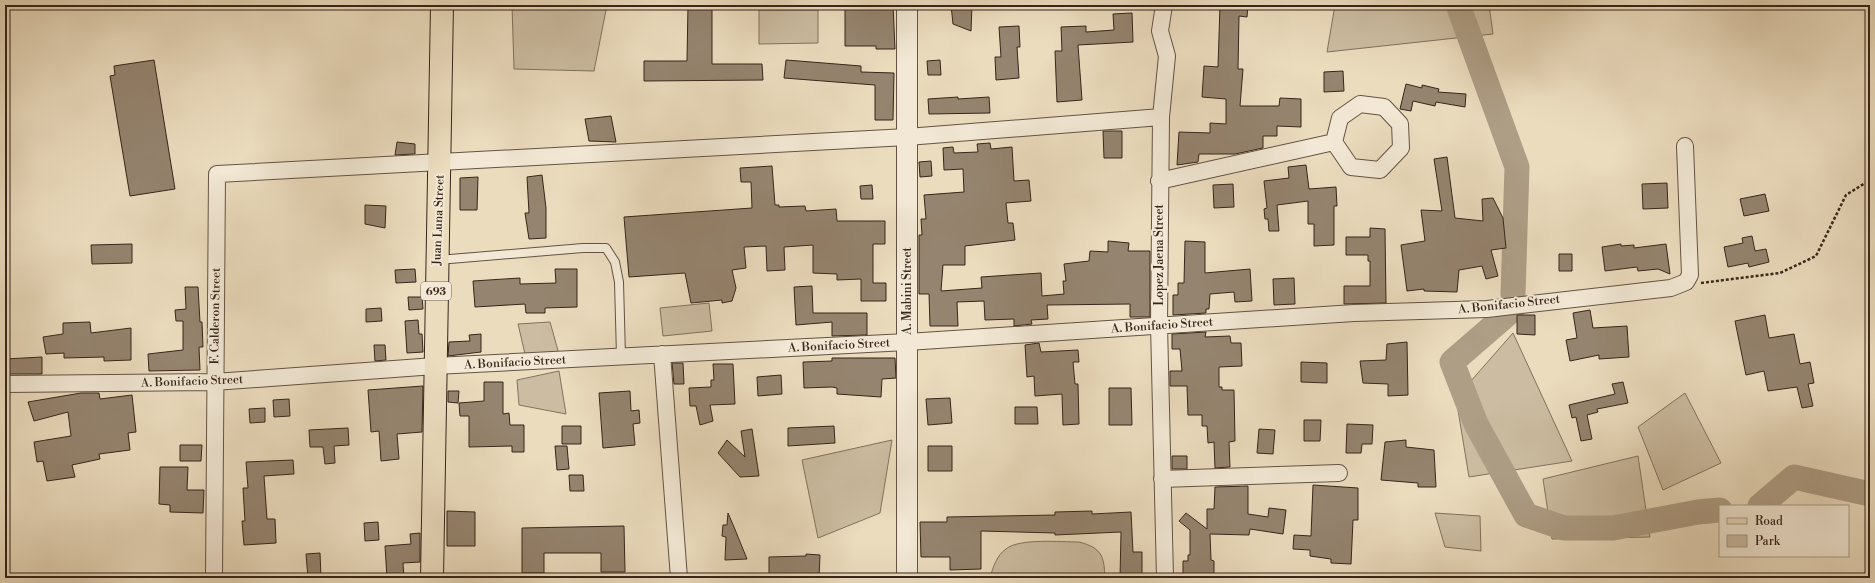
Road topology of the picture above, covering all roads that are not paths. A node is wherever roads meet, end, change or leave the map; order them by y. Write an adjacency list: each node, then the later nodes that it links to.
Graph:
1 (442, 5): 8 (main road, Juan Luna Street / 693)
2 (907, 5): 5 (street, A. Mabini Street)
3 (1164, 5): 4 (street, Lopez Jaena Street)
4 (1161, 117): 5 (street); 9 (street, Lopez Jaena Street)
5 (907, 137): 8 (street); 12 (street, A. Mabini Street)
6 (1334, 142): 6 (street); 9 (street)
7 (1685, 146): 11 (street, A. Bonifacio Street)
8 (440, 162): 10 (main road, Juan Luna Street / 693); 16 (street, F. Calderon Street)
9 (1159, 180): 11 (street, Lopez Jaena Street)
10 (437, 260): 14 (lane); 15 (main road, Juan Luna Street / 693)
11 (1158, 325): 12 (street, A. Bonifacio Street); 19 (street, Lopez Jaena Street)
12 (907, 342): 13 (street, A. Bonifacio Street); 23 (street, A. Mabini Street)
13 (662, 354): 14 (street, A. Bonifacio Street); 22 (street)
14 (621, 356): 15 (street, A. Bonifacio Street)
15 (435, 366): 16 (street, A. Bonifacio Street); 21 (main road, Juan Luna Street / 693)
16 (214, 382): 17 (street, A. Bonifacio Street); 20 (street, F. Calderon Street)
17 (5, 384)
18 (1339, 473): 19 (street)
19 (1162, 479): 24 (street, Lopez Jaena Street)
20 (214, 578)
21 (432, 578)
22 (679, 578)
23 (907, 578)
24 (1165, 578)

